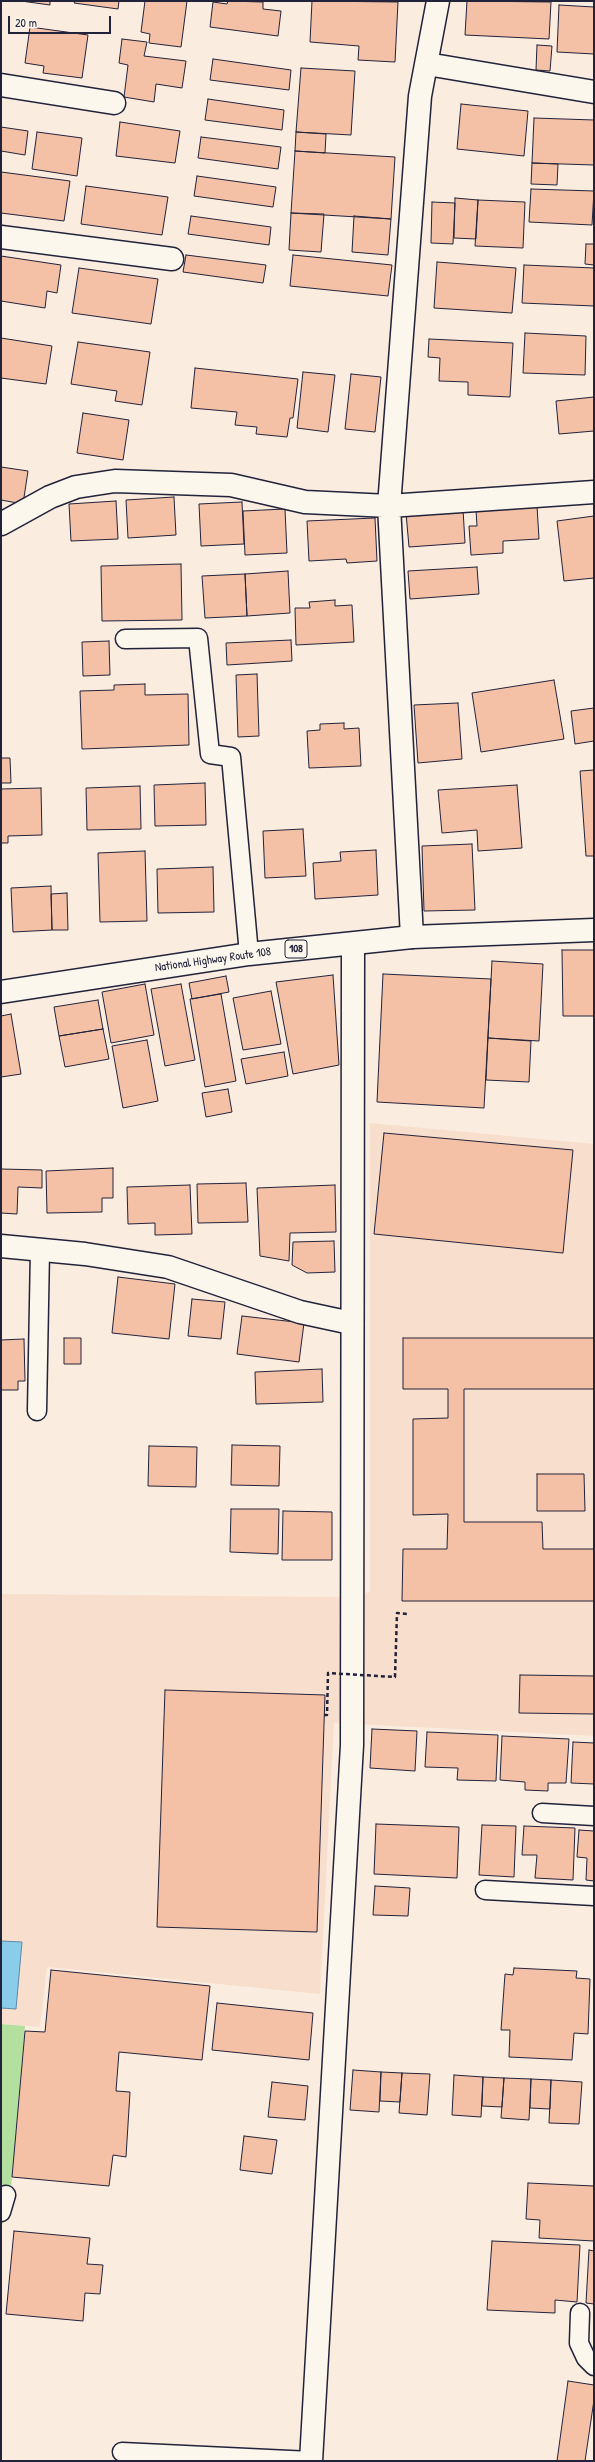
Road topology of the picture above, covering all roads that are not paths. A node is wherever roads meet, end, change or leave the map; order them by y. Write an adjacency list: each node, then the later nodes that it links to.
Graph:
1 (438, 1): 2 (main road)
2 (427, 64): 4 (main road); 9 (main road)
3 (1, 85): 5 (main road)
4 (594, 92)
5 (114, 103)
6 (1, 237): 7 (main road)
7 (172, 259)
8 (594, 492): 9 (main road)
9 (389, 506): 10 (main road); 13 (main road)
10 (1, 524)
11 (125, 639): 15 (lane)
12 (594, 930): 13 (main road, National Highway Route 108 / 108)
13 (412, 937): 14 (main road, National Highway Route 108 / 108)
14 (353, 944): 15 (main road, National Highway Route 108 / 108); 19 (main road)
15 (249, 954): 16 (main road, National Highway Route 108 / 108)
16 (1, 992)
17 (1, 1246): 18 (main road)
18 (40, 1250): 19 (main road); 20 (lane)
19 (351, 1323): 28 (main road)
20 (37, 1411)
21 (542, 1813): 22 (lane)
22 (594, 1816)
23 (485, 1890): 24 (lane)
24 (594, 1896)
25 (580, 2313): 26 (lane)
26 (594, 2366)
27 (122, 2452): 28 (lane)
28 (311, 2461)

